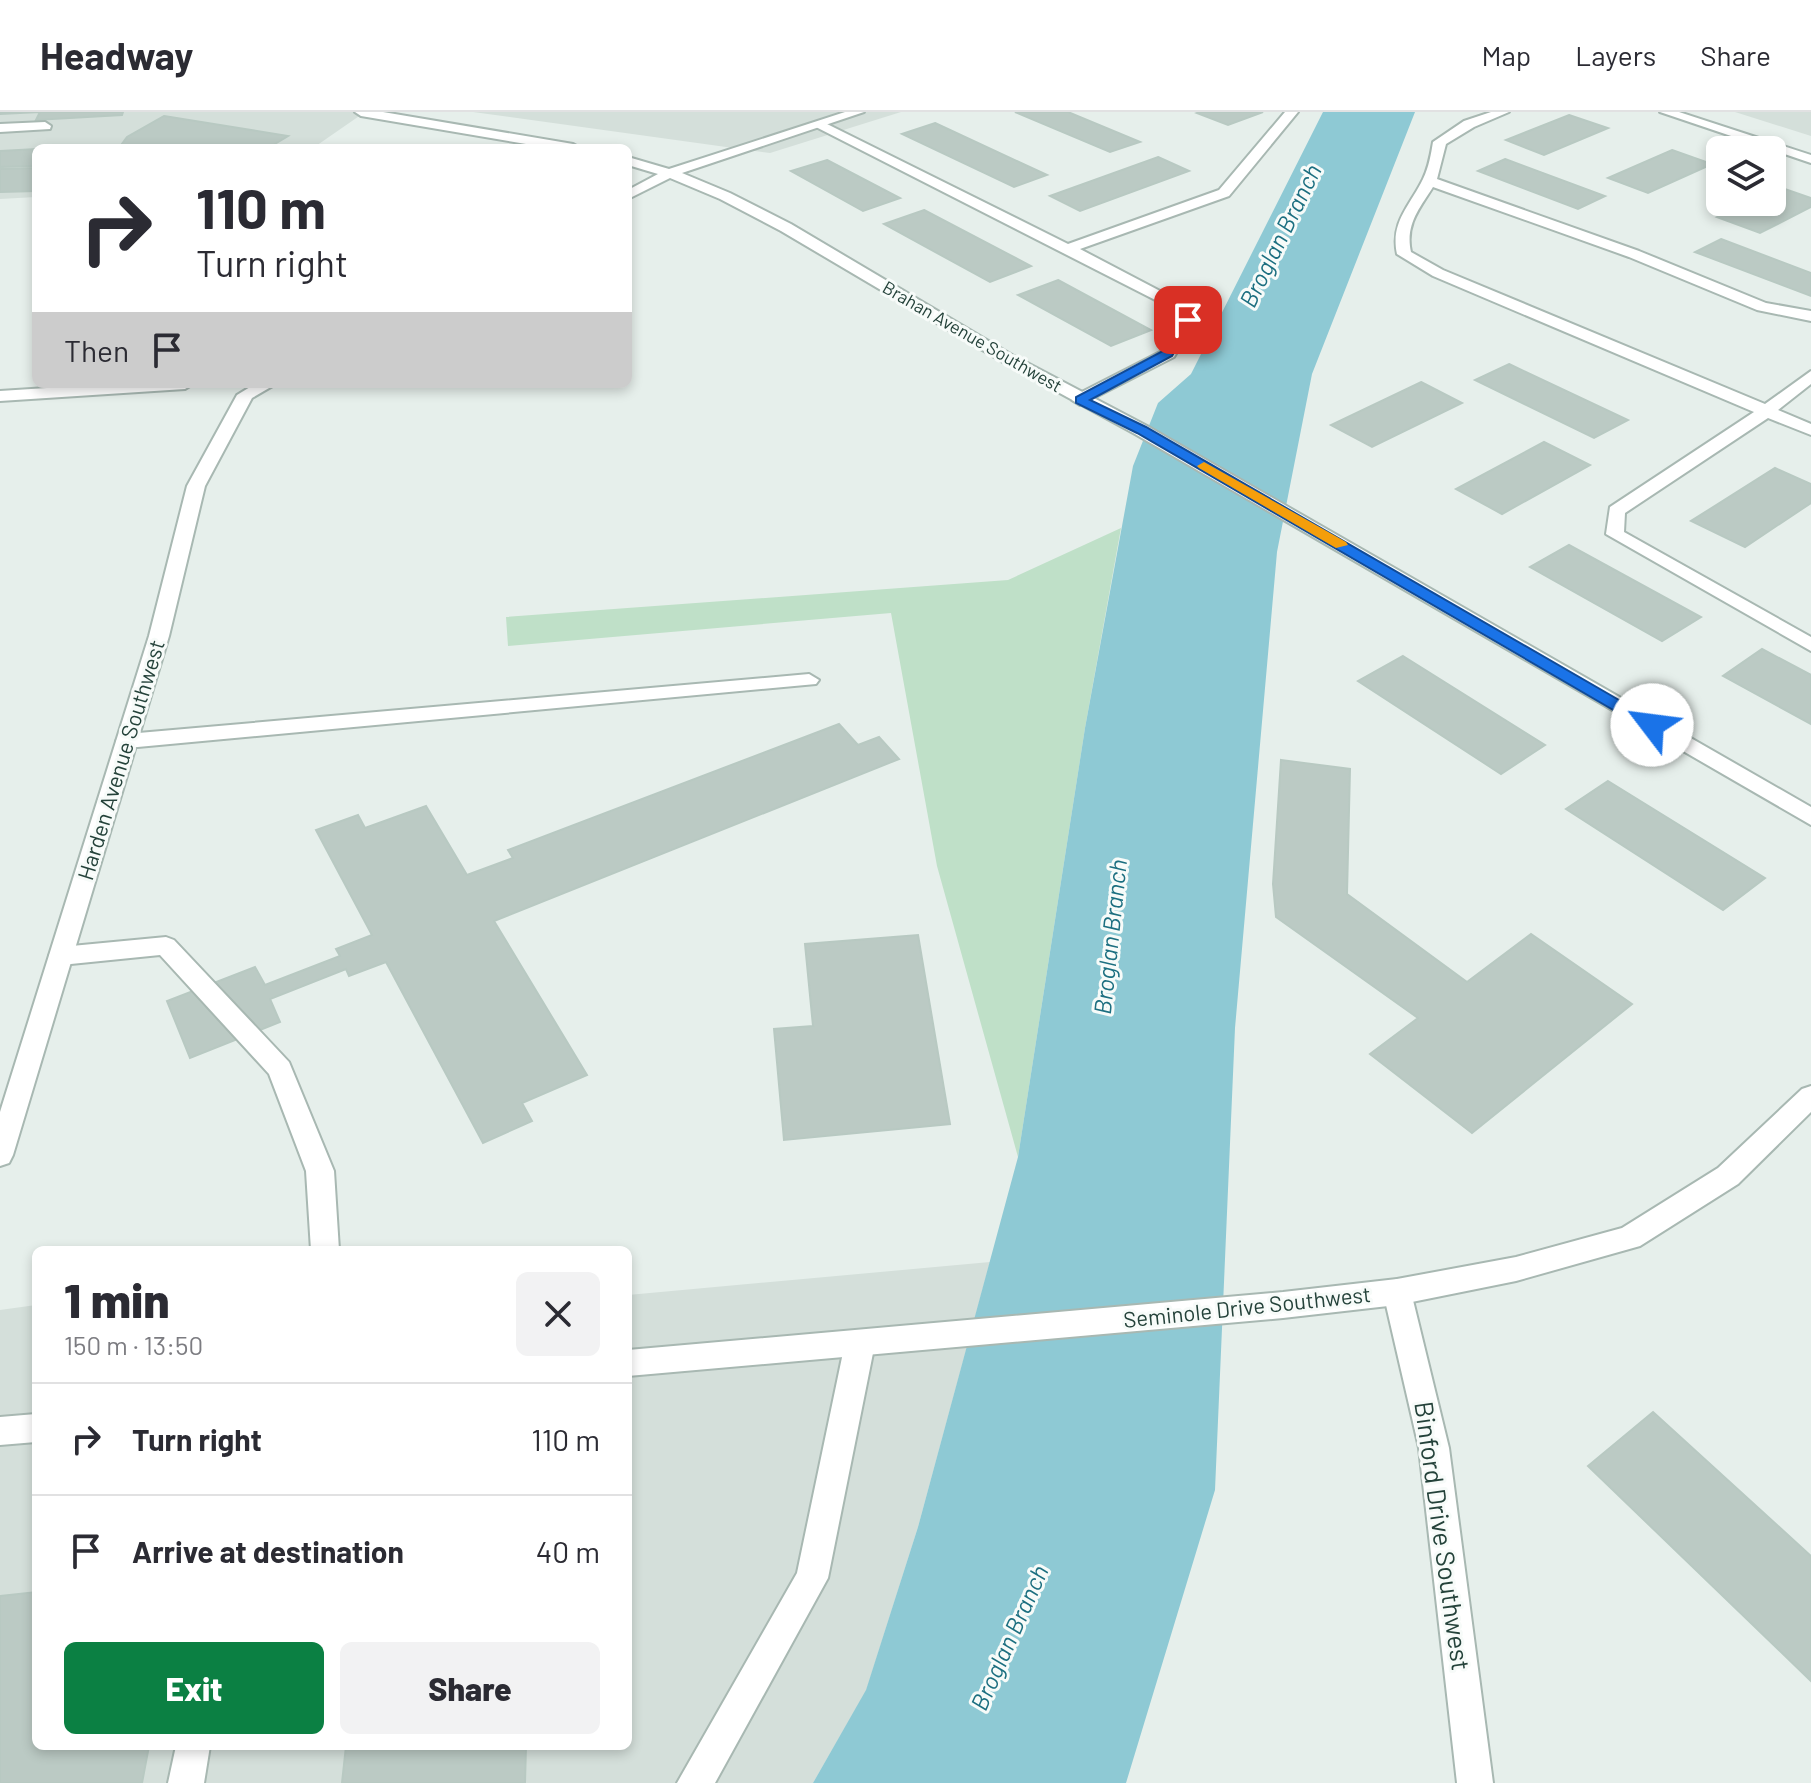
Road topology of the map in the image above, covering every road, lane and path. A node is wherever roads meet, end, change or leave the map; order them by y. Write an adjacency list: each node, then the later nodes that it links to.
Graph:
1 (361, 112): 10 (street)
2 (858, 112): 7 (street)
3 (1292, 112): 16 (street)
4 (1503, 112): 14 (street)
5 (1666, 112): 11 (street)
6 (14, 114): 9 (street)
7 (818, 125): 13 (street); 16 (street)
8 (45, 126): 9 (street)
9 (3, 128)
10 (549, 144)
11 (1811, 159)
12 (632, 162): 13 (street, Brahan Avenue Southwest)
13 (672, 172): 15 (street); 22 (street, Brahan Avenue Southwest)
14 (1429, 181): 17 (street); 23 (street)
15 (632, 193)
16 (1070, 248): 22 (street)
17 (1811, 316)
18 (1811, 376): 23 (street)
19 (123, 388): 21 (street)
20 (260, 388): 27 (street, Harden Avenue Southwest)
21 (0, 396)
22 (1080, 400): 28 (street, Brahan Avenue Southwest)
23 (1768, 410): 24 (street); 25 (street)
24 (1811, 430)
25 (1811, 645)
26 (809, 680): 27 (street)
27 (127, 741): 29 (street, Harden Avenue Southwest)
28 (1811, 817)
29 (61, 956): 31 (street, Harden Avenue Southwest); 32 (street)
30 (1811, 1096): 33 (street, Seminole Drive Southwest)
31 (0, 1155)
32 (325, 1246)
33 (1397, 1292): 34 (street, Seminole Drive Southwest); 41 (street, Binford Drive Southwest)
34 (860, 1343): 35 (street, Seminole Drive Southwest); 40 (street)
35 (632, 1363)
36 (32, 1428): 37 (street)
37 (0, 1431)
38 (192, 1750): 39 (street)
39 (186, 1783)
40 (695, 1783)
41 (1475, 1783)

